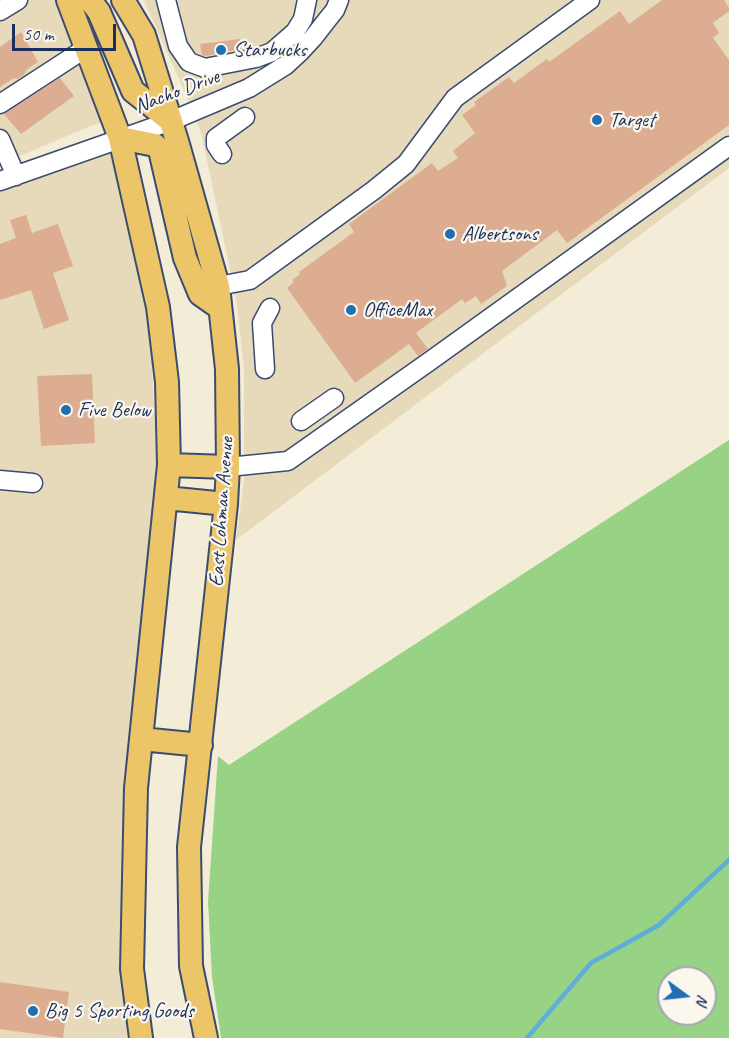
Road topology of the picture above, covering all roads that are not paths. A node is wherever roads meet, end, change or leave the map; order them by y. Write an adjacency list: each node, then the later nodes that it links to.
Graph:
1 (18, 0): 9 (street)
2 (68, 0): 10 (main road)
3 (90, 0): 13 (main road)
4 (123, 0): 13 (main road, East Lohman Avenue)
5 (166, 0): 6 (street)
6 (307, 0)
7 (339, 0): 13 (street, Nacho Drive)
8 (590, 0): 19 (street)
9 (0, 11)
10 (86, 48): 11 (street); 14 (main road)
11 (0, 104)
12 (244, 117): 17 (street)
13 (171, 121): 14 (street, Nacho Drive); 19 (main road, East Lohman Avenue)
14 (120, 138): 18 (street, Nacho Drive); 19 (main road); 24 (main road)
15 (0, 140): 18 (street)
16 (729, 146): 25 (street)
17 (222, 154)
18 (8, 179)
19 (219, 297): 25 (main road, East Lohman Avenue)
20 (270, 308): 21 (street)
21 (265, 369)
22 (334, 398): 23 (street)
23 (301, 421)
24 (169, 465): 25 (main road); 28 (main road)
25 (228, 468): 29 (main road, East Lohman Avenue)
26 (0, 480): 27 (street)
27 (33, 483)
28 (166, 498): 29 (main road); 30 (main road)
29 (226, 504): 31 (main road, East Lohman Avenue)
30 (141, 739): 31 (main road); 32 (main road)
31 (201, 745): 33 (main road, East Lohman Avenue)
32 (141, 1038)
33 (206, 1038)

